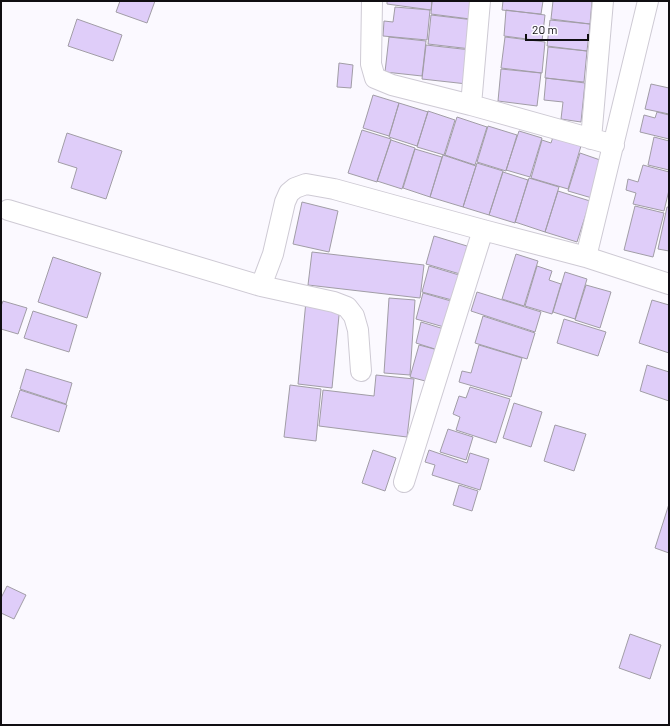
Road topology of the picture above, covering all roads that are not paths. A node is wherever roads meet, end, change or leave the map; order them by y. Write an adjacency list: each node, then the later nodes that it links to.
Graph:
1 (372, 1): 5 (street)
2 (480, 1): 5 (street)
3 (603, 1): 6 (street)
4 (648, 1): 7 (street)
5 (472, 105): 6 (street)
6 (591, 139): 7 (street)
7 (614, 145): 10 (street)
8 (8, 210): 12 (street)
9 (483, 230): 10 (street); 12 (street); 14 (street)
10 (586, 257): 11 (street)
11 (669, 284)
12 (261, 286): 13 (street)
13 (361, 371)
14 (404, 482)

